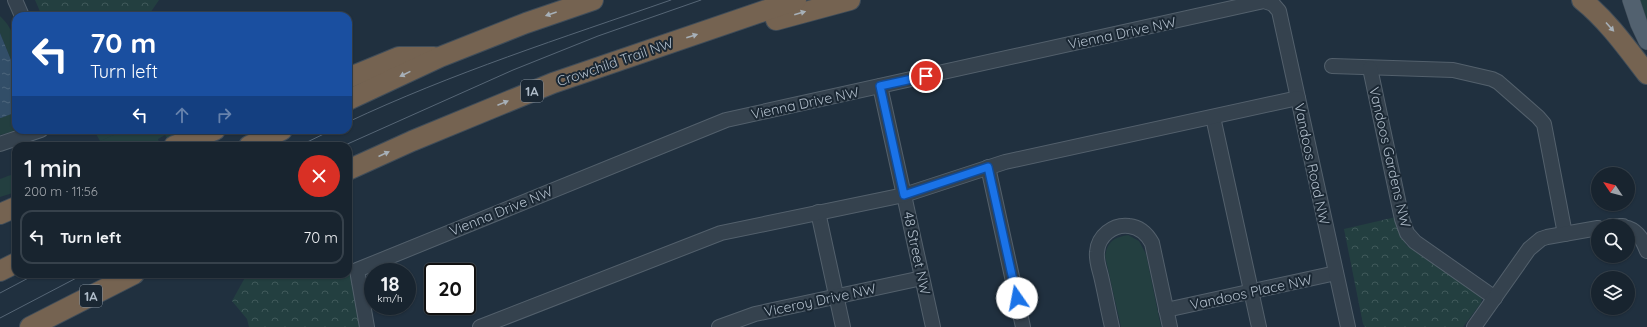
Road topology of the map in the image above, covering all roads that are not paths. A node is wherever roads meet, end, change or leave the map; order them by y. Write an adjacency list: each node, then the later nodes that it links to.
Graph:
1 (15, 0): 8 (street)
2 (593, 0): 11 (highway, one-way to 11)
3 (796, 0): 9 (highway, Crowchild Trail NW / 1A)
4 (850, 0): 9 (highway, one-way to 4)
5 (1582, 0): 14 (highway, one-way to 14)
6 (1631, 0): 10 (main road)
7 (1273, 4): 16 (street, Vienna Drive NW); 18 (street, Vandoos Road NW)
8 (20, 12)
9 (721, 27): 27 (highway, Crowchild Trail NW / 1A, one-way to 9)
10 (1647, 41)
11 (440, 56): 15 (highway); 17 (highway, one-way to 17)
12 (1332, 66): 13 (street, Vandoos Gardens NW)
13 (1370, 68): 32 (street, Vandoos Gardens NW); 41 (street, Vandoos Gardens NW)
14 (1647, 74)
15 (352, 76)
16 (880, 86): 28 (street, 48 Street NW); 44 (street, Vienna Drive NW)
17 (352, 98)
18 (1298, 98): 19 (street); 36 (street, Vandoos Road NW)
19 (1213, 117): 26 (street); 39 (street)
20 (29, 134): 25 (street)
21 (205, 134): 23 (highway)
22 (274, 134): 24 (highway)
23 (184, 142)
24 (257, 142)
25 (0, 144)
26 (988, 167): 28 (street); 49 (street)
27 (352, 168)
28 (904, 195): 29 (street); 38 (street, 48 Street NW)
29 (818, 212): 40 (street); 45 (street)
30 (1591, 229): 32 (street)
31 (1635, 231): 33 (street)
32 (1564, 234): 41 (street)
33 (1647, 251)
34 (12, 265): 35 (highway)
35 (0, 271)
36 (1336, 274): 39 (street, Vandoos Place NW); 53 (street, Vandoos Road NW)
37 (126, 278): 43 (highway, 1A)
38 (922, 278): 40 (street, Viceroy Drive NW); 48 (street, 48 Street NW)
39 (1252, 292): 42 (street, Vandoos Place NW); 52 (street)
40 (837, 297): 46 (street, Viceroy Drive NW); 47 (street)
41 (1495, 298): 54 (street)
42 (1166, 310): 50 (street); 51 (street)
43 (30, 327)
44 (367, 327)
45 (480, 327)
46 (719, 327)
47 (843, 327)
48 (933, 327)
49 (1023, 327)
50 (1112, 327)
51 (1170, 327)
52 (1259, 327)
53 (1348, 327)
54 (1474, 327)

